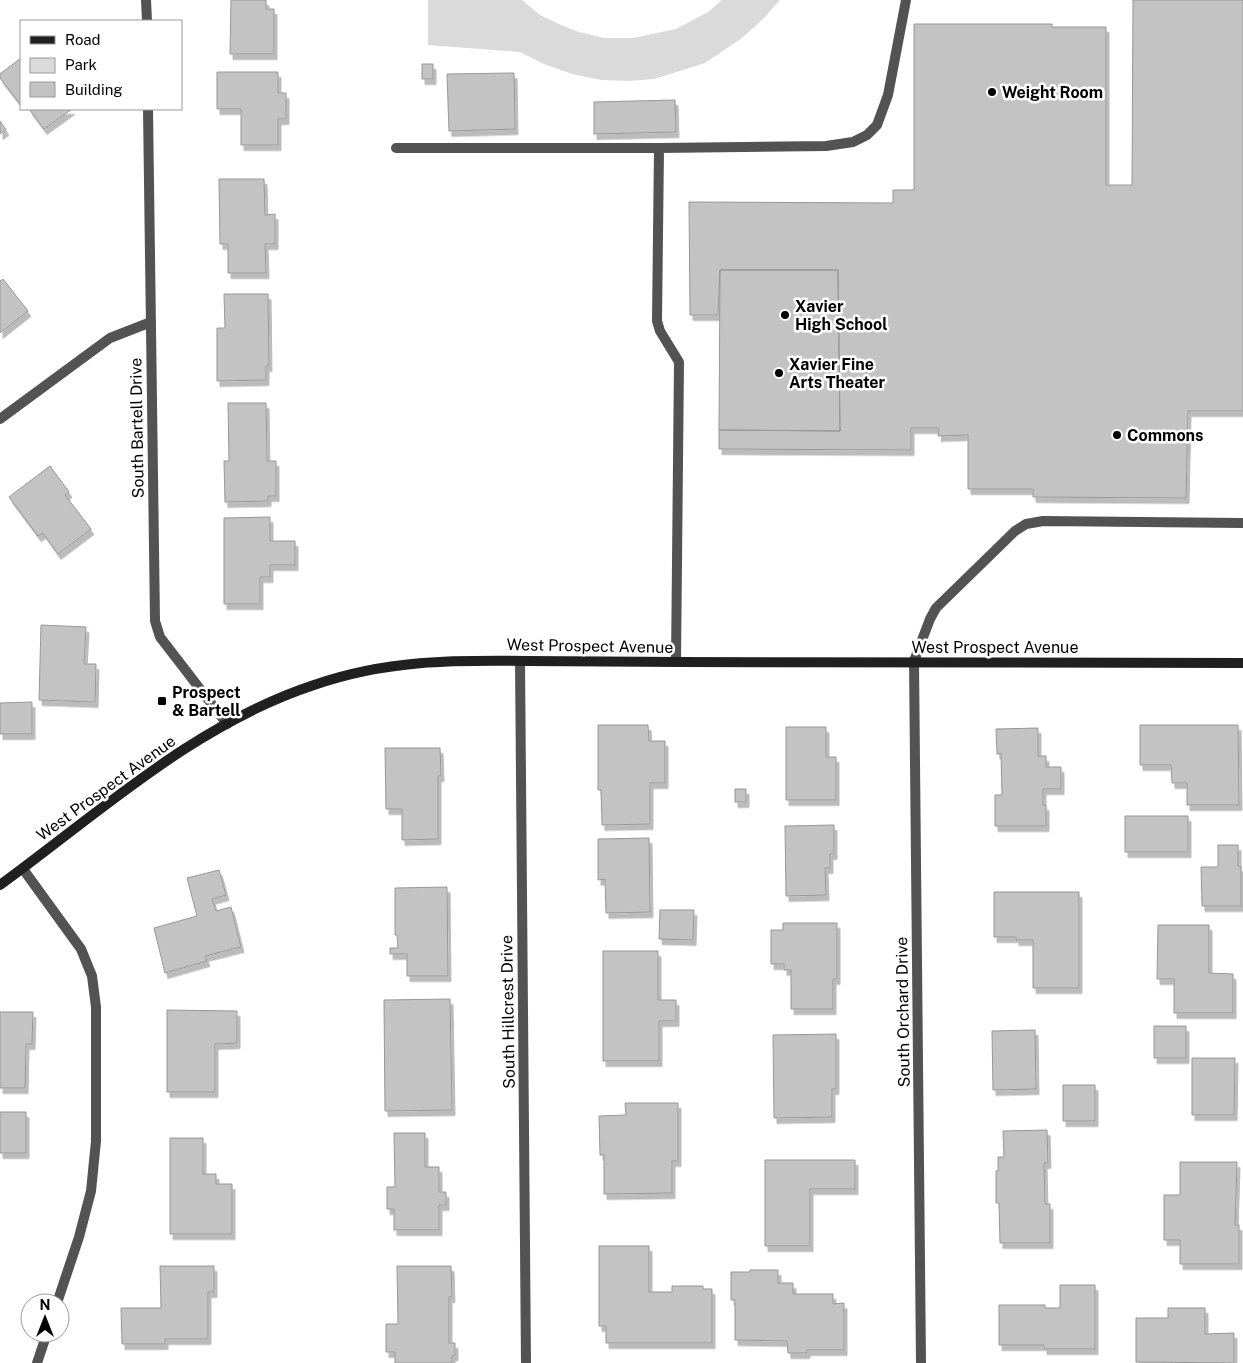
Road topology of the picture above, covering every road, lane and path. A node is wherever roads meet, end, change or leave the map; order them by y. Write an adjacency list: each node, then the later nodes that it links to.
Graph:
1 (146, 0): 3 (street)
2 (906, 0): 6 (street)
3 (147, 20)
4 (148, 110): 7 (street, South Bartell Drive)
5 (396, 148): 6 (street)
6 (659, 148): 12 (street)
7 (151, 322): 8 (street); 14 (street, South Bartell Drive)
8 (0, 419)
9 (1243, 523): 11 (street)
10 (520, 661): 12 (main road, West Prospect Avenue); 14 (main road, West Prospect Avenue); 20 (street, South Hillcrest Drive)
11 (914, 661): 12 (main road, West Prospect Avenue); 13 (main road, West Prospect Avenue); 21 (street, South Orchard Drive)
12 (676, 662)
13 (1243, 663)
14 (227, 724): 15 (main road, West Prospect Avenue)
15 (23, 869): 16 (main road, West Prospect Avenue); 17 (street)
16 (0, 885)
17 (60, 1293)
18 (44, 1343): 19 (street)
19 (37, 1363)
20 (526, 1363)
21 (921, 1363)

